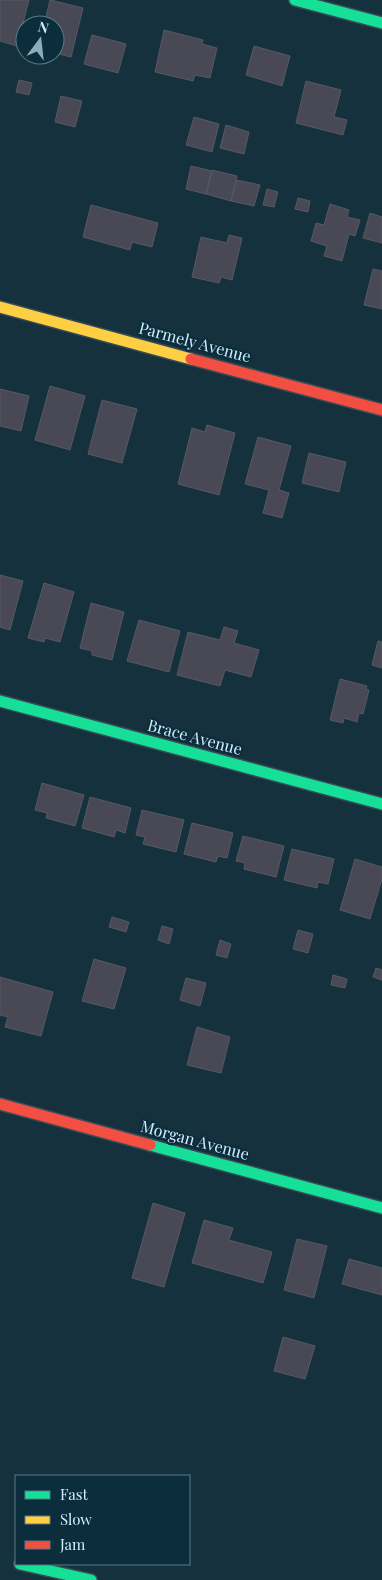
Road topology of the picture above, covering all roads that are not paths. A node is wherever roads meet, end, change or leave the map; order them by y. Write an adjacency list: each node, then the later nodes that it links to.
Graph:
1 (295, 0): 2 (street)
2 (382, 23)
3 (0, 307): 4 (street, Parmely Avenue)
4 (382, 410)
5 (0, 701): 6 (street, Brace Avenue)
6 (382, 804)
7 (0, 1104): 8 (street, Morgan Avenue)
8 (382, 1208)
9 (24, 1565): 10 (street)
10 (91, 1580)

